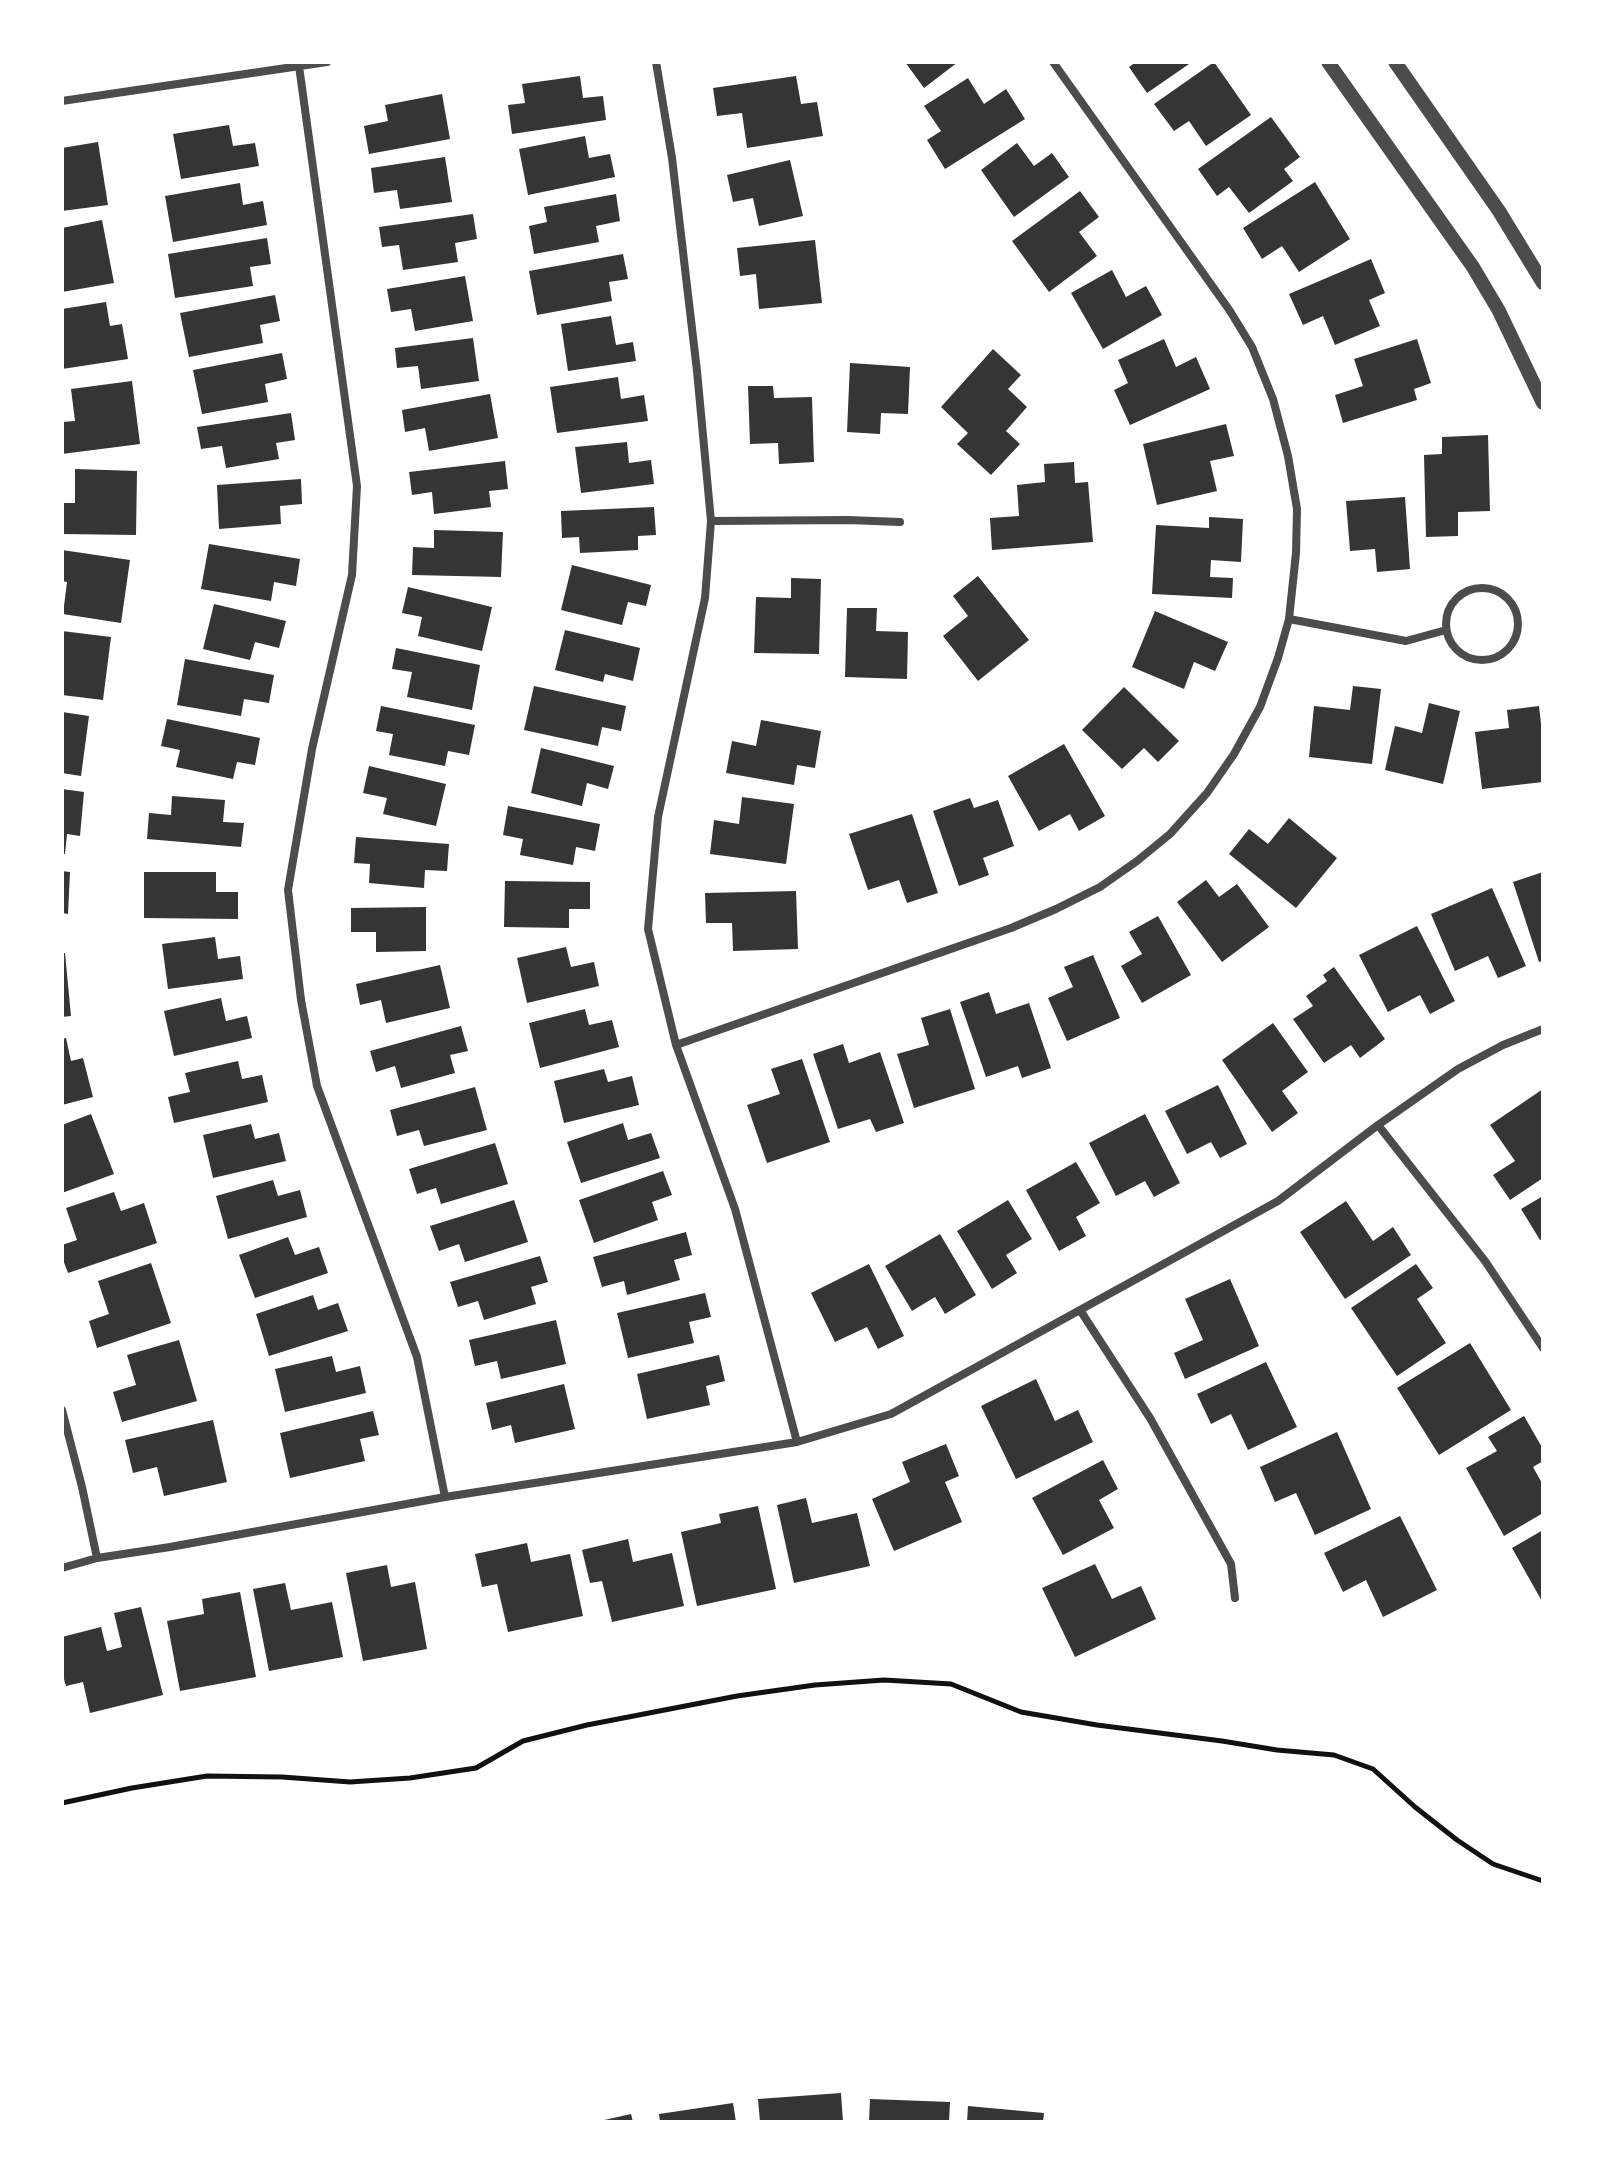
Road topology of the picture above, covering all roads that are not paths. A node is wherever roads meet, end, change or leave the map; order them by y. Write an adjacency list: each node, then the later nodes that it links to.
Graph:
1 (327, 62): 6 (street)
2 (656, 62): 10 (street)
3 (1053, 62): 12 (street)
4 (1328, 62): 9 (street)
5 (1395, 62): 8 (street)
6 (299, 66): 7 (street); 21 (street)
7 (62, 101)
8 (1543, 283)
9 (1543, 403)
10 (711, 521): 11 (street); 15 (street)
11 (900, 522)
12 (1289, 619): 13 (street); 15 (street)
13 (1446, 630): 13 (street)
14 (1543, 1029): 16 (street)
15 (676, 1045): 20 (street)
16 (1378, 1125): 17 (street); 18 (street)
17 (1080, 1310): 20 (street); 24 (street)
18 (1543, 1348)
19 (62, 1410): 22 (street)
20 (797, 1442): 21 (street)
21 (445, 1497): 22 (street)
22 (97, 1558): 23 (street)
23 (62, 1568)
24 (1235, 1598)

